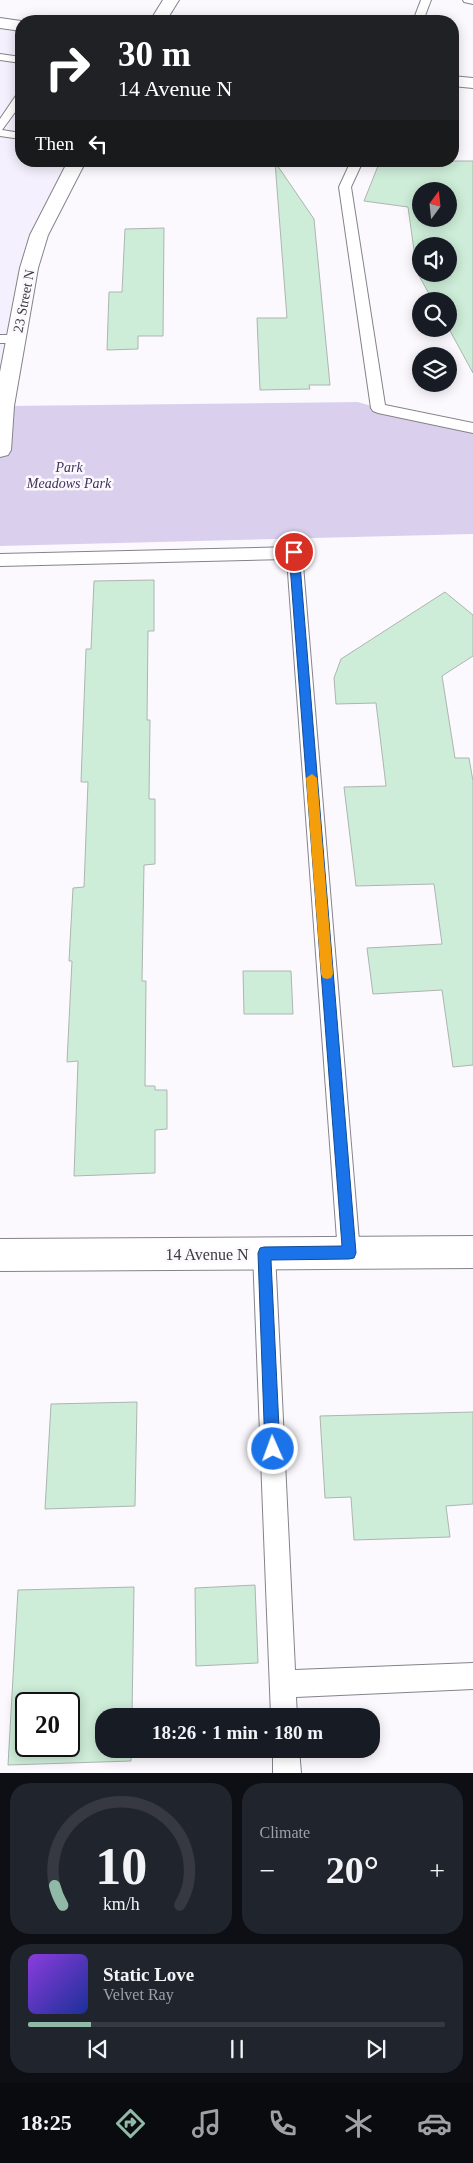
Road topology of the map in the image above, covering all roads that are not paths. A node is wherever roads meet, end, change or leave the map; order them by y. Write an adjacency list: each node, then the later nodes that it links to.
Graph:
1 (172, 0): 5 (street)
2 (426, 0): 6 (lane)
3 (468, 0): 4 (lane)
4 (473, 1)
5 (162, 15)
6 (420, 15)
7 (0, 23): 8 (street)
8 (15, 25)
9 (0, 58): 10 (lane)
10 (15, 59)
11 (459, 82): 12 (street)
12 (473, 83)
13 (15, 105): 14 (lane)
14 (0, 127)
15 (0, 133): 16 (lane)
16 (15, 135)
17 (74, 167): 19 (street, 23 Street N)
18 (354, 167): 20 (lane)
19 (8, 339): 21 (street, 23 Street N)
20 (473, 428)
21 (0, 450)
22 (0, 560): 25 (lane)
23 (473, 1252): 25 (street, 14 Avenue N)
24 (264, 1253): 25 (street, 14 Avenue N); 26 (street, 14 Avenue N); 28 (lane)
25 (349, 1253)
26 (0, 1255)
27 (473, 1676): 28 (lane)
28 (283, 1684): 29 (lane)
29 (284, 1708)
30 (286, 1758): 31 (lane)
31 (287, 1773)

